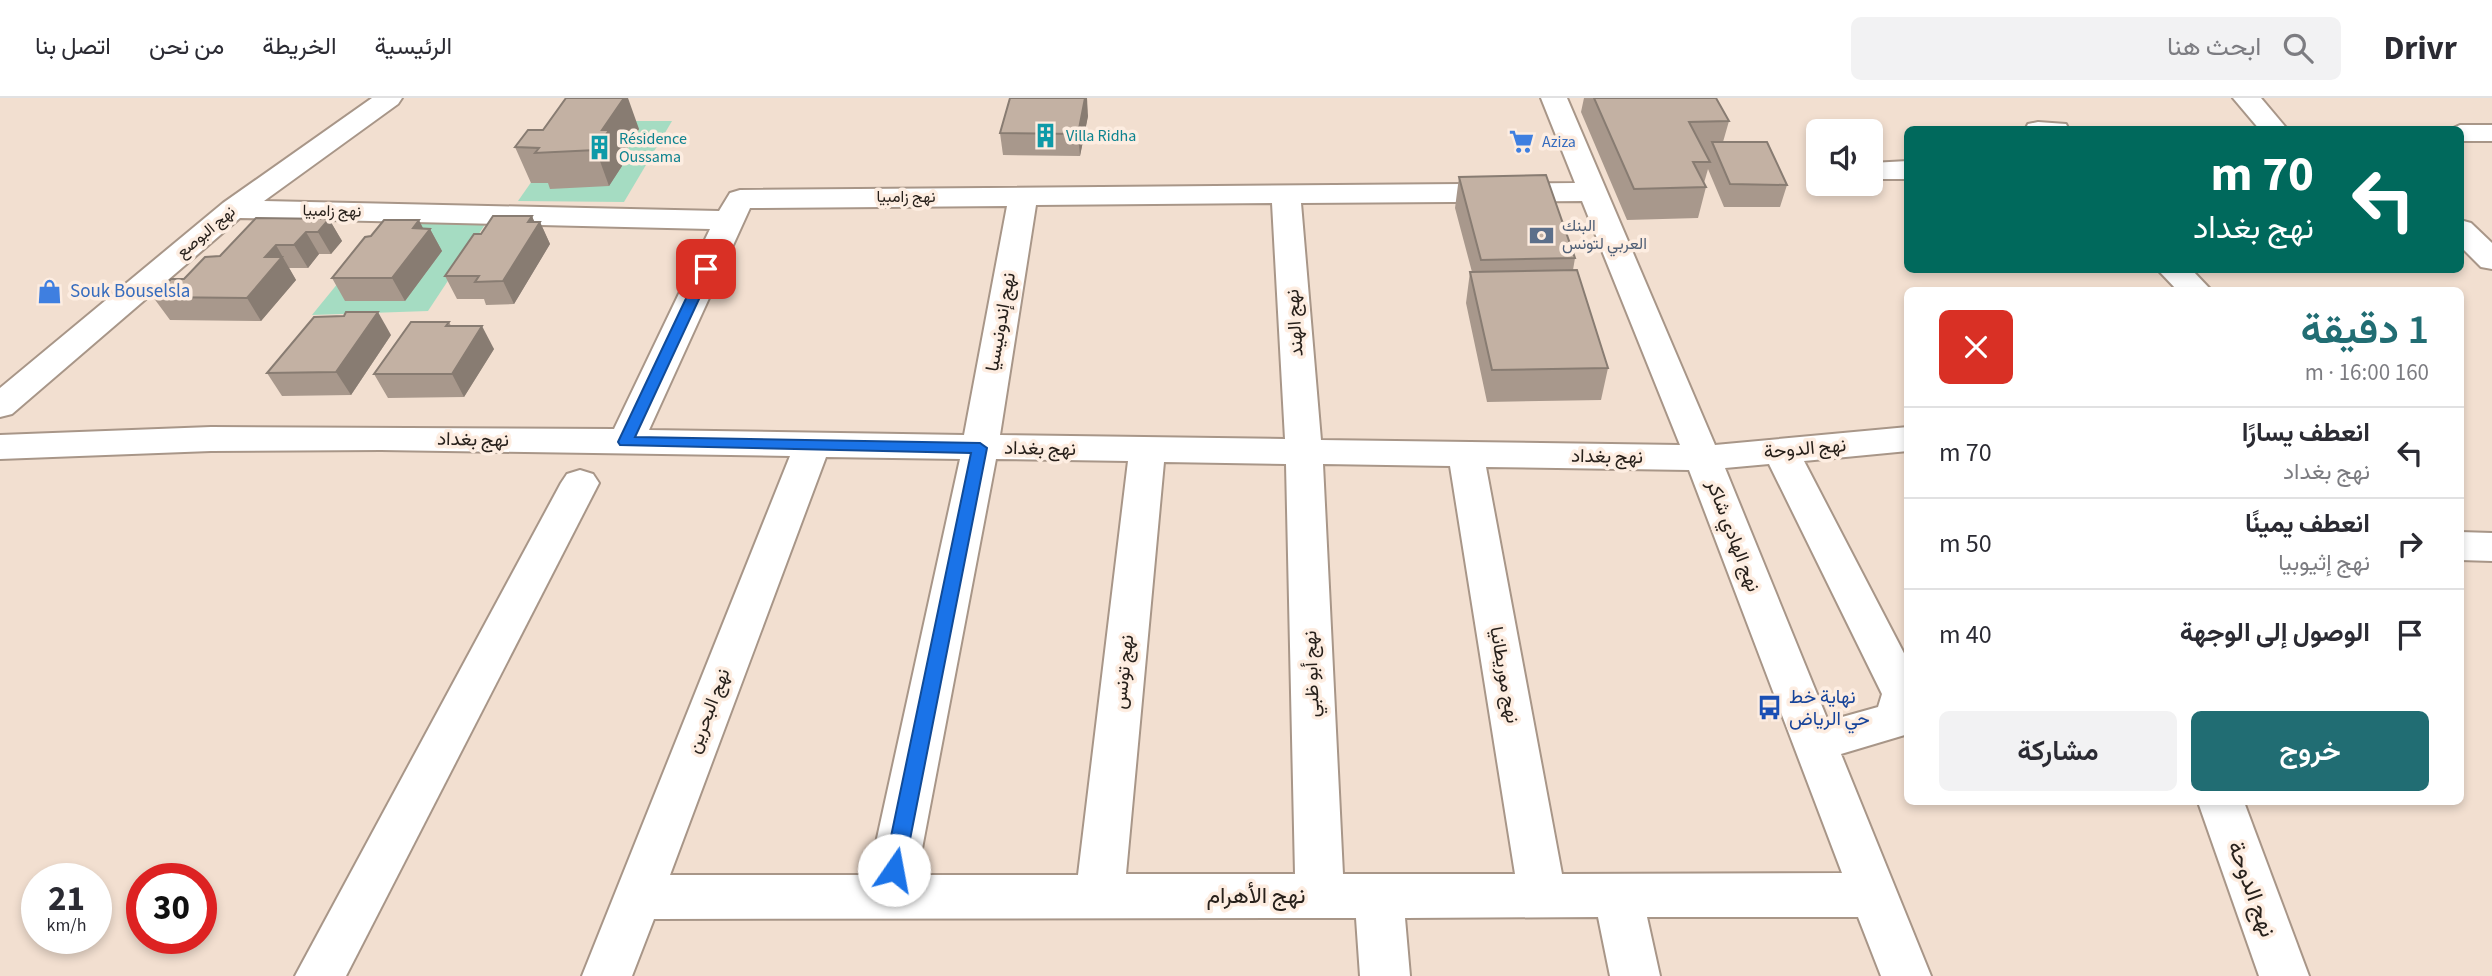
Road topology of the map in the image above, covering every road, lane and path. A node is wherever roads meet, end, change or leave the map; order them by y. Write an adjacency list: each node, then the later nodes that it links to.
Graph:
1 (389, 98): 12 (street, نهج البوصع)
2 (1554, 98): 9 (street, نهج الهادي شاكر)
3 (2246, 98): 4 (street)
4 (2271, 126)
5 (2464, 133): 6 (street)
6 (2492, 133)
7 (1883, 170): 8 (street)
8 (1904, 170)
9 (1593, 192): 10 (street, نهج زامبيا); 28 (street, نهج الهادي شاكر)
10 (1286, 194): 11 (street, نهج زامبيا); 26 (street, نهج الهند)
11 (1023, 197): 13 (street, نهج زامبيا); 23 (street, نهج إندونيسيا)
12 (233, 209): 13 (street, نهج زامبيا); 18 (street, نهج البوصع)
13 (729, 220): 20 (street)
14 (2464, 233): 15 (street)
15 (2492, 260)
16 (2177, 273): 17 (street)
17 (2192, 287)
18 (0, 406)
19 (1904, 439): 25 (street, نهج الدوحة)
20 (626, 442): 21 (street, نهج بغداد); 22 (street, نهج بغداد)
21 (812, 446): 23 (street, نهج بغداد); 41 (street, نهج البحرين)
22 (0, 447)
23 (980, 448): 24 (street, نهج بغداد); 40 (street, نهج إندونيسيا)
24 (1147, 450): 26 (street, نهج بغداد); 36 (street, نهج تونس)
25 (1781, 451): 28 (street, نهج الدوحة); 32 (street)
26 (1304, 452): 27 (street, نهج بغداد); 37 (street, نهج أبو ظبي)
27 (1466, 455): 28 (street, نهج بغداد); 34 (street, نهج موريطانيا)
28 (1703, 458): 32 (street, نهج الهادي شاكر)
29 (580, 483): 42 (street)
30 (2464, 546): 31 (street)
31 (2492, 547)
32 (1815, 743): 39 (street, نهج الهادي شاكر)
33 (2222, 805): 47 (street, نهج الدوحة)
34 (1542, 894): 35 (street, نهج الأهرام); 38 (street, نهج الأهرام)
35 (1618, 894): 39 (street, نهج الأهرام); 45 (street)
36 (1100, 895): 37 (street, نهج الأهرام); 40 (street, نهج الأهرام)
37 (1320, 895): 38 (street, نهج الأهرام)
38 (1380, 895): 44 (street)
39 (1874, 895): 46 (street, نهج الهادي شاكر)
40 (888, 896): 41 (street, نهج الأهرام)
41 (637, 897): 43 (street, نهج البحرين)
42 (320, 976)
43 (607, 976)
44 (1385, 976)
45 (1635, 976)
46 (1906, 976)
47 (2284, 976)

